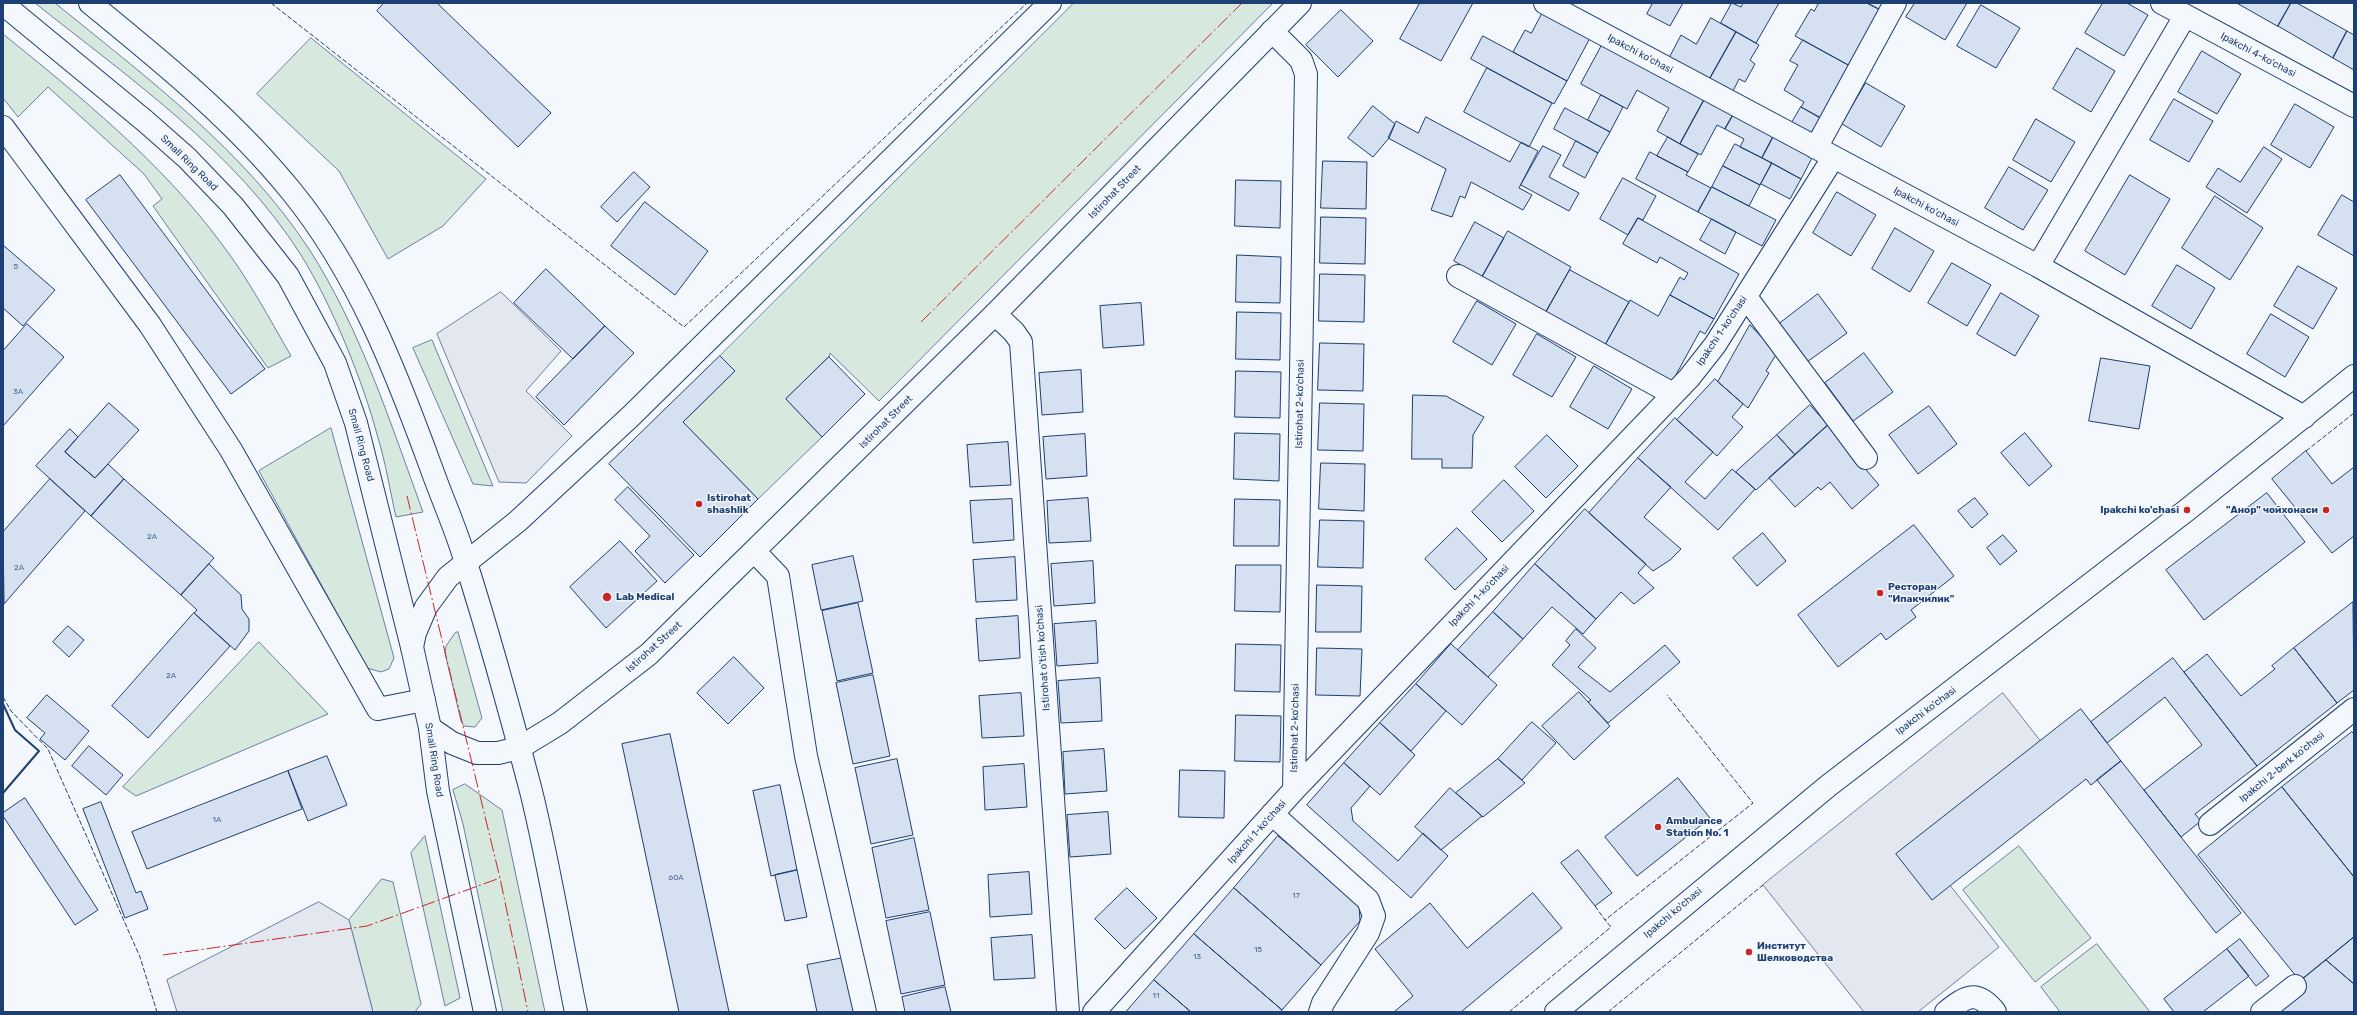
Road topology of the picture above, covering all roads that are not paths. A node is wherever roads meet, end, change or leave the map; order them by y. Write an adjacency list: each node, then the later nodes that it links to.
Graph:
1 (90, 3): 22 (main road)
2 (1050, 3): 22 (main road)
3 (1300, 3): 9 (main road, Istirohat Street)
4 (1545, 3): 12 (main road, Ipakchi ko'chasi)
5 (1895, 3): 12 (main road, Ipakchi 1-ko'chasi)
6 (2162, 3): 8 (main road, Ipakchi 4-ko'chasi)
7 (3, 4): 23 (main road, Small Ring Road)
8 (2185, 16): 10 (main road, Ipakchi 4-ko'chasi); 13 (main road)
9 (1272, 31): 16 (main road, Istirohat Street); 28 (main road, Istirohat 2-ko'chasi)
10 (2354, 106)
11 (3, 126): 24 (main road)
12 (1824, 153): 13 (main road, Ipakchi ko'chasi); 15 (main road, Ipakchi 1-ko'chasi)
13 (2038, 266): 19 (main road, Ipakchi ko'chasi)
14 (1458, 276): 18 (main road)
15 (1746, 297): 18 (main road, Ipakchi 1-ko'chasi); 20 (main road)
16 (995, 314): 21 (main road, Istirohat Street); 35 (main road, Istirohat o'tish ko'chasi)
17 (2354, 376): 19 (main road, Ipakchi ko'chasi)
18 (1673, 394): 28 (main road, Ipakchi 1-ko'chasi)
19 (2304, 418): 38 (main road, Ipakchi ko'chasi)
20 (1866, 458)
21 (755, 552): 27 (main road, Istirohat Street); 34 (main road)
22 (466, 560): 23 (main road); 27 (main road)
23 (412, 647): 24 (main road, Small Ring Road)
24 (424, 700): 26 (main road, Small Ring Road)
25 (2354, 709): 30 (main road, Ipakchi 2-berk ko'chasi)
26 (430, 728): 27 (main road, Istirohat Street); 32 (main road, Small Ring Road)
27 (519, 748): 33 (main road)
28 (1294, 790): 29 (main road, Ipakchi 1-ko'chasi)
29 (1272, 814): 36 (main road, Ipakchi 1-ko'chasi); 37 (main road)
30 (2210, 824)
31 (2295, 986): 41 (main road)
32 (485, 1012)
33 (576, 1012)
34 (865, 1012)
35 (1068, 1012)
36 (1094, 1012)
37 (1320, 1012)
38 (1556, 1012)
39 (1946, 1012): 40 (main road)
40 (1995, 1012)
41 (2262, 1012)

